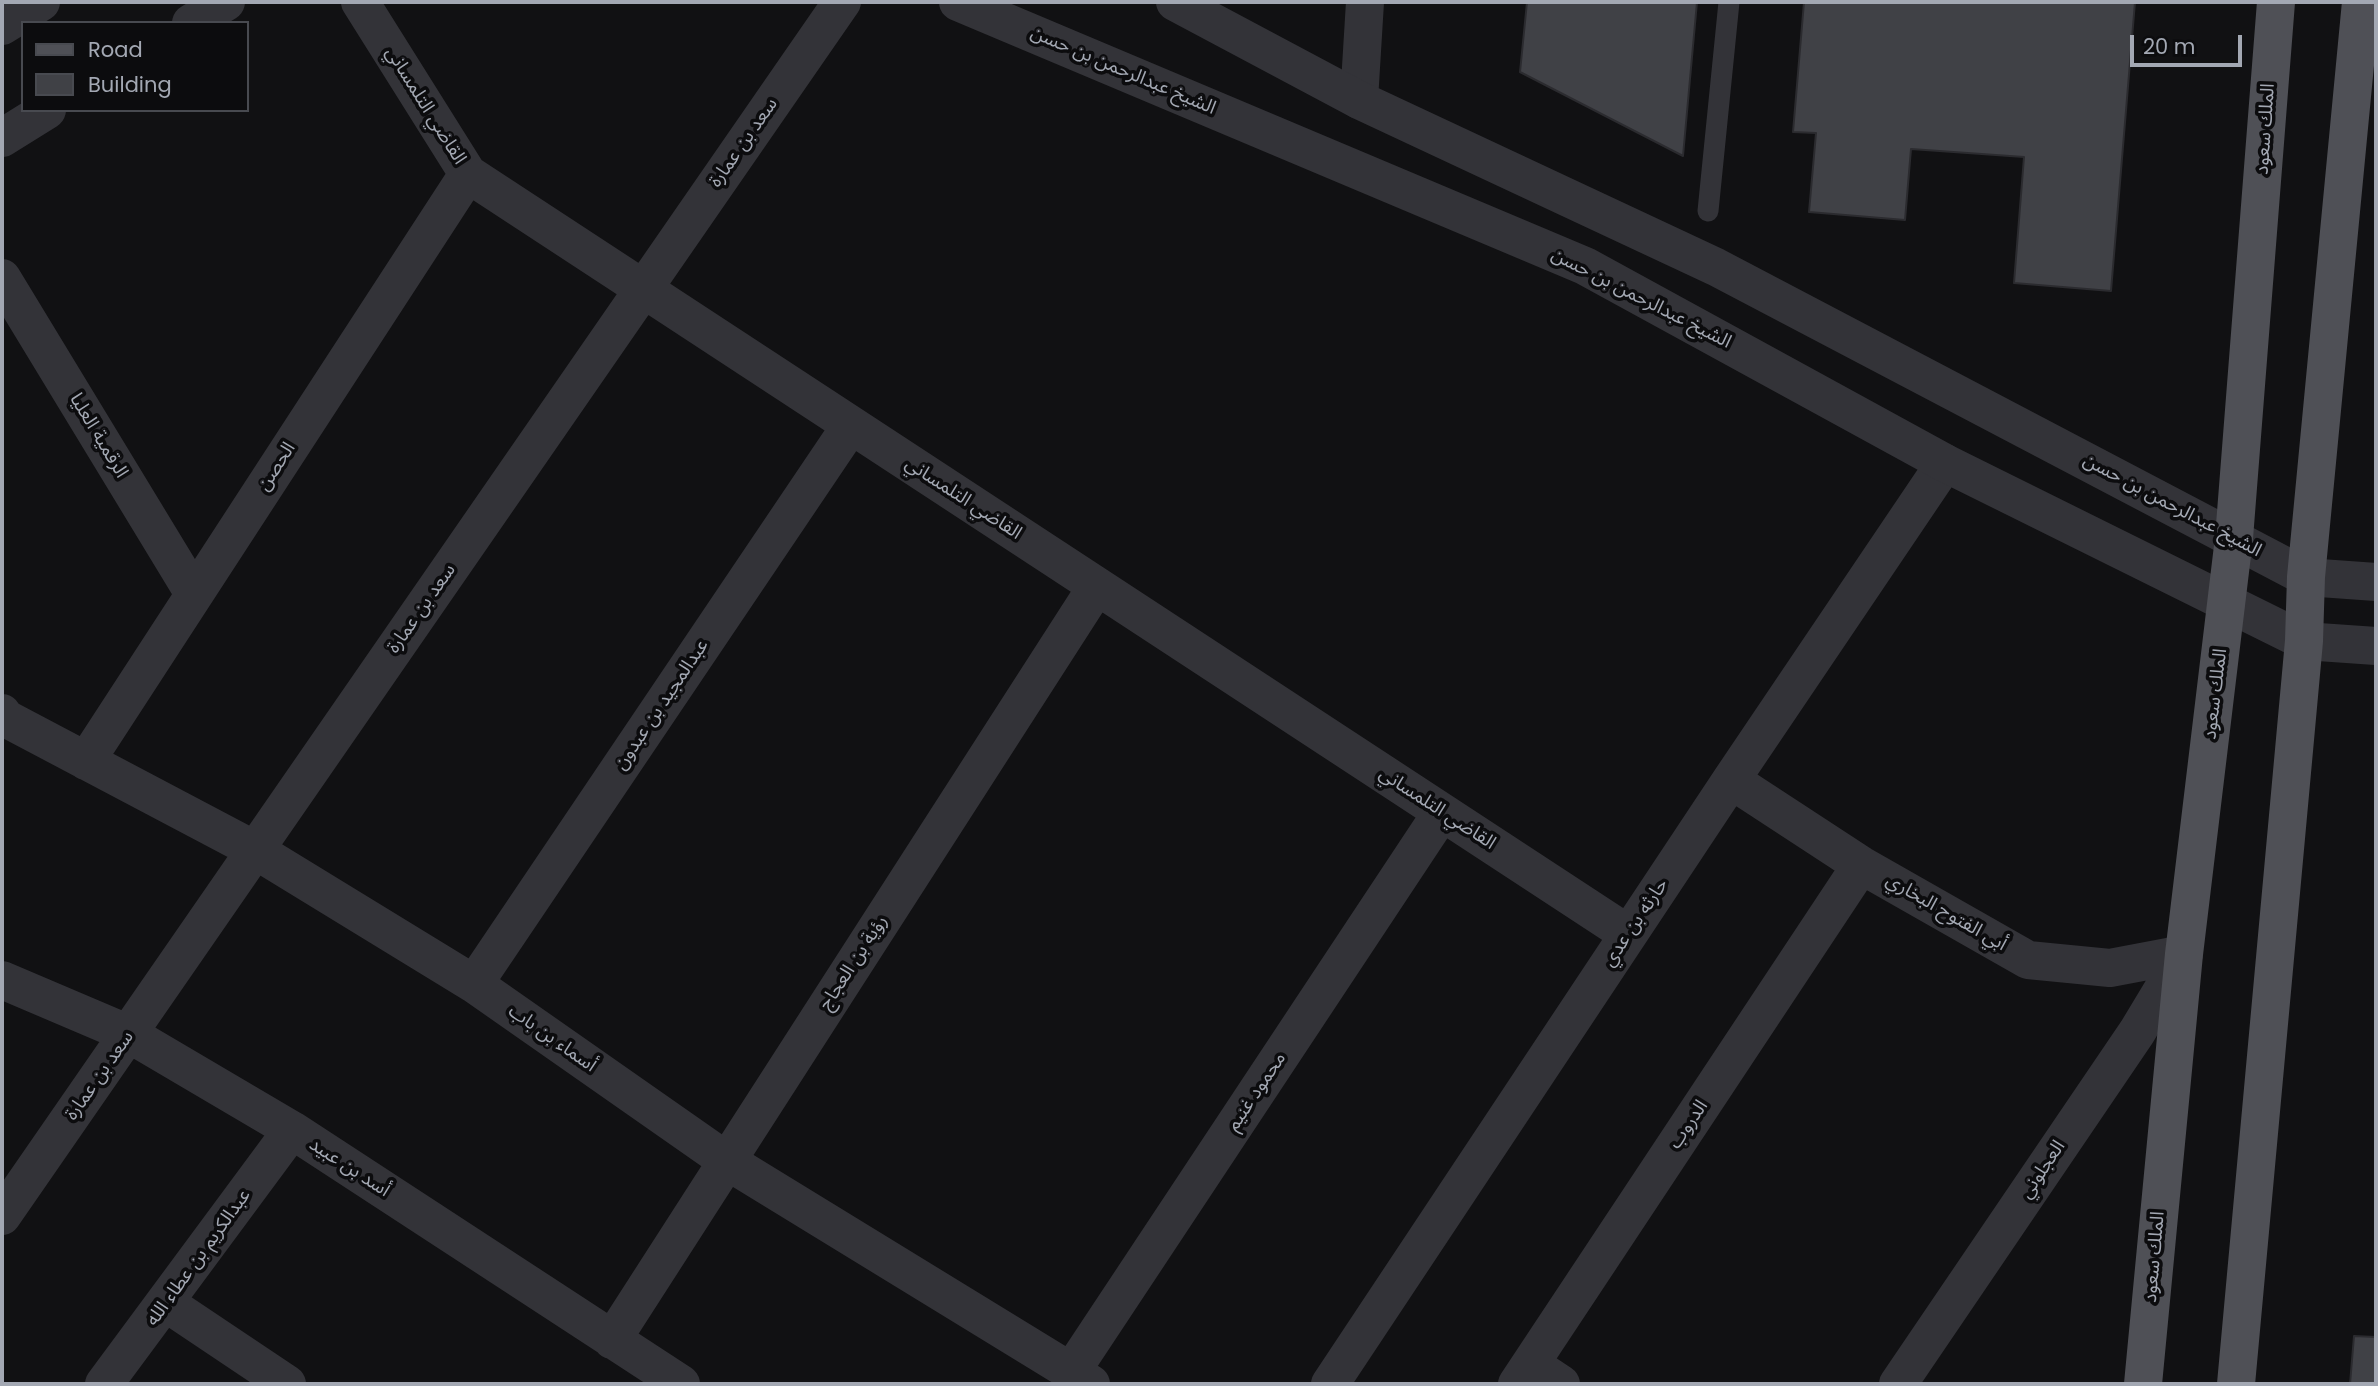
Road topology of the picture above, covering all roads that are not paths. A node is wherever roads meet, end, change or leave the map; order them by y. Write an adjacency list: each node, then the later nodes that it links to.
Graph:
1 (41, 2): 12 (street)
2 (226, 2): 11 (street)
3 (360, 2): 16 (street, القاضي التلمساني)
4 (842, 2): 19 (street, سعد بن عمارة)
5 (958, 2): 21 (street, الشيخ عبدالرحمن بن حسن)
6 (1175, 2): 13 (street, الشيخ عبدالرحمن بن حسن)
7 (1365, 2): 13 (street)
8 (1729, 2): 17 (lane)
9 (2276, 2): 22 (main road, الملك سعود)
10 (2361, 2): 23 (main road)
11 (194, 21)
12 (2, 26)
13 (1359, 100): 22 (street, الشيخ عبدالرحمن بن حسن)
14 (44, 112): 15 (street)
15 (2, 138)
16 (468, 174): 19 (street, القاضي التلمساني); 26 (street, الحصن)
17 (1708, 211)
18 (2, 278): 26 (street, الرقمية العليا)
19 (643, 289): 20 (street, القاضي التلمساني); 34 (street, سعد بن عمارة)
20 (851, 425): 25 (street, القاضي التلمساني); 39 (street, عبدالمجيد بن عبدون)
21 (1945, 463): 27 (street, الشيخ عبدالرحمن بن حسن); 32 (street, حارثه بن عدي)
22 (2234, 538): 23 (street, الشيخ عبدالرحمن بن حسن); 27 (main road, الملك سعود)
23 (2306, 577): 24 (street); 28 (main road)
24 (2376, 582)
25 (1097, 586): 33 (street, القاضي التلمساني); 42 (street, رؤية بن العجاج)
26 (194, 594): 31 (street, الحصن)
27 (2228, 604): 28 (street, الشيخ عبدالرحمن بن حسن); 37 (main road, الملك سعود)
28 (2304, 641): 29 (street); 54 (main road)
29 (2376, 646)
30 (2, 713): 31 (street, أسماء بن باب)
31 (86, 761): 34 (street, أسماء بن باب)
32 (1731, 780): 35 (street, أبي الفتوح البخاري); 36 (street, حارثه بن عدي)
33 (1443, 812): 36 (street, القاضي التلمساني); 46 (street, محمود غنيم)
34 (255, 850): 39 (street, أسماء بن باب); 40 (street, سعد بن عمارة)
35 (1861, 865): 37 (street, أبي الفتوح البخاري); 47 (street, الدروب)
36 (1628, 934): 51 (street, حارثه بن عدي)
37 (2185, 954): 52 (street, العجلوني); 53 (main road, الملك سعود)
38 (2, 980): 40 (street, أسد بن عبيد)
39 (474, 984): 42 (street, أسماء بن باب)
40 (130, 1034): 41 (street, أسد بن عبيد); 43 (street, سعد بن عمارة)
41 (292, 1130): 44 (street, عبدالكريم بن عطاء الله); 45 (street, أسد بن عبيد)
42 (727, 1161): 45 (street, رؤية بن العجاج); 46 (street, أسماء بن باب)
43 (2, 1216)
44 (166, 1303): 48 (street, عبدالكريم بن عطاء الله); 49 (street)
45 (612, 1340): 50 (street, أسد بن عبيد)
46 (1081, 1378)
47 (1536, 1378)
48 (104, 1384)
49 (287, 1384)
50 (681, 1384)
51 (1330, 1384)
52 (1898, 1384)
53 (2143, 1384)
54 (2236, 1384)

